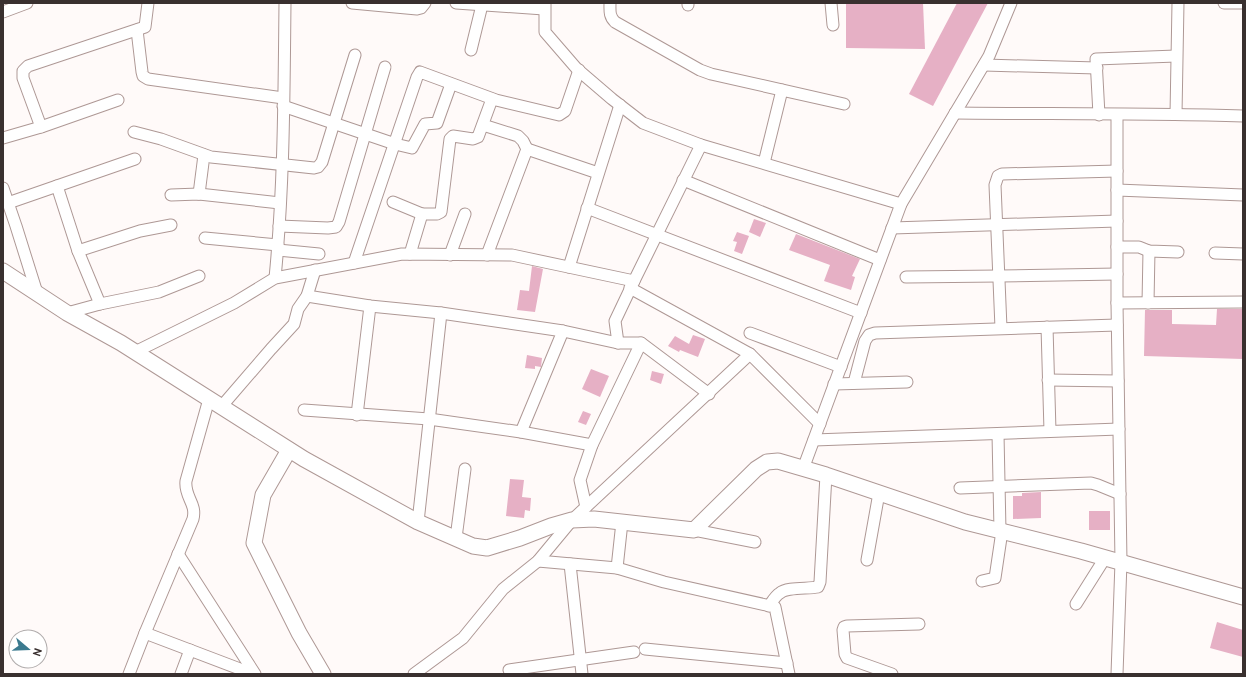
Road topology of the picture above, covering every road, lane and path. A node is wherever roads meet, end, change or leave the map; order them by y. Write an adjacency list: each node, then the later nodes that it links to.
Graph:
1 (27, 3): 15 (street)
2 (148, 3): 17 (street)
3 (285, 3): 29 (street)
4 (352, 3): 5 (street)
5 (425, 3)
6 (456, 3): 13 (street)
7 (610, 3): 26 (street)
8 (831, 3): 16 (street)
9 (1011, 3): 21 (street)
10 (1178, 3): 20 (street)
11 (1224, 3): 12 (street)
12 (1243, 3)
13 (477, 4): 14 (street); 18 (street)
14 (544, 6): 24 (street)
15 (3, 12)
16 (832, 25)
17 (137, 30): 29 (street); 39 (street)
18 (471, 50)
19 (355, 55): 37 (street)
20 (1176, 56): 23 (street); 33 (street)
21 (984, 65): 23 (street); 32 (street)
22 (385, 67): 41 (street)
23 (1096, 68): 34 (street)
24 (579, 70): 27 (street); 31 (street)
25 (451, 84): 27 (street); 43 (street); 43 (street)
26 (782, 90): 30 (street); 48 (street)
27 (492, 99): 38 (street)
28 (118, 100): 39 (street)
29 (283, 102): 37 (street); 49 (street)
30 (844, 104)
31 (620, 105): 44 (street); 51 (street)
32 (955, 113): 34 (street); 62 (street)
33 (1176, 114): 35 (street); 36 (street)
34 (1099, 115): 35 (street)
35 (1117, 115): 50 (street)
36 (1243, 116)
37 (334, 123): 41 (street); 49 (street)
38 (483, 125): 45 (street); 64 (street)
39 (40, 127): 42 (street)
40 (134, 132): 46 (street)
41 (365, 134): 43 (street); 69 (street)
42 (3, 138)
43 (395, 144): 85 (street)
44 (701, 145): 48 (street); 52 (street)
45 (527, 149): 51 (street); 83 (street)
46 (204, 155): 49 (street); 56 (street)
47 (135, 159): 53 (street)
48 (764, 163): 62 (street)
49 (282, 165): 61 (street)
50 (1117, 171): 55 (street); 68 (street)
51 (598, 173): 63 (street)
52 (683, 180): 71 (street); 84 (street)
53 (57, 186): 60 (street); 75 (street)
54 (3, 188): 60 (street)
55 (1117, 190): 58 (street); 66 (street)
56 (199, 194): 57 (street); 61 (street)
57 (171, 195)
58 (1243, 195)
59 (393, 202): 64 (street)
60 (8, 203): 95 (street)
61 (280, 203): 69 (street)
62 (901, 204): 70 (street)
63 (588, 208): 71 (street); 86 (street)
64 (422, 214): 80 (street)
65 (465, 214): 82 (street)
66 (1117, 221): 68 (street); 74 (street)
67 (171, 225): 75 (street)
68 (996, 225): 70 (street); 92 (street)
69 (279, 226): 73 (street)
70 (892, 228): 84 (street)
71 (656, 234): 94 (street); 104 (street)
72 (205, 238): 73 (street)
73 (278, 248): 79 (street); 93 (street)
74 (1117, 248): 76 (street); 89 (street)
75 (78, 251): 100 (street)
76 (1149, 251): 77 (street); 99 (street)
77 (1178, 252)
78 (1215, 253): 81 (street)
79 (319, 254)
80 (410, 254): 82 (street); 85 (street)
81 (1243, 254)
82 (450, 255): 83 (street)
83 (487, 255): 86 (street)
84 (880, 260): 104 (street)
85 (354, 263): 87 (street)
86 (569, 267): 94 (street)
87 (315, 270): 93 (street); 96 (street)
88 (3, 271): 95 (street)
89 (1118, 274): 92 (street); 98 (street)
90 (199, 276): 100 (street)
91 (906, 276): 92 (street)
92 (999, 276): 107 (street)
93 (275, 278): 112 (street)
94 (632, 285): 110 (street); 113 (street)
95 (36, 293): 102 (street)
96 (307, 296): 101 (street); 121 (street)
97 (1243, 302): 99 (street)
98 (1117, 303): 99 (street); 105 (street)
99 (1148, 303)
100 (100, 304): 102 (street)
101 (370, 306): 103 (street); 123 (street)
102 (68, 313): 112 (street)
103 (441, 313): 108 (street); 124 (street)
104 (861, 313): 114 (street)
105 (1117, 325): 106 (street); 116 (street)
106 (1047, 327): 107 (street); 115 (street)
107 (1001, 328): 118 (street)
108 (563, 330): 110 (street); 128 (street)
109 (750, 332): 114 (street)
110 (618, 343): 111 (street)
111 (641, 343): 120 (street); 131 (street)
112 (135, 352): 121 (street)
113 (750, 354): 120 (street); 125 (street)
114 (841, 367): 119 (street)
115 (1048, 380): 116 (street); 127 (street)
116 (1118, 381): 126 (street)
117 (907, 382): 118 (street)
118 (854, 383): 119 (street)
119 (834, 384): 125 (street)
120 (709, 394): 140 (street)
121 (215, 403): 132 (street); 148 (street)
122 (304, 410): 123 (street)
123 (357, 414): 124 (street)
124 (429, 419): 128 (street); 142 (street)
125 (820, 424): 130 (street)
126 (1119, 429): 127 (street); 139 (street)
127 (1050, 431): 129 (street)
128 (521, 432): 131 (street)
129 (998, 434): 130 (street); 136 (street)
130 (814, 440): 133 (street)
131 (592, 444): 140 (street)
132 (289, 450): 142 (street); 170 (street)
133 (803, 469): 135 (street); 144 (street)
134 (465, 470): 146 (street)
135 (826, 475): 138 (street); 158 (street)
136 (999, 487): 137 (street); 139 (street); 145 (street)
137 (960, 488)
138 (879, 493): 145 (street); 150 (street)
139 (1120, 494): 152 (street)
140 (586, 507): 141 (street)
141 (572, 520): 143 (street); 146 (street); 151 (street)
142 (418, 522): 146 (street)
143 (622, 522): 144 (street); 154 (street)
144 (694, 530): 147 (street)
145 (1001, 531): 149 (street); 155 (street)
146 (456, 538)
147 (755, 542)
148 (178, 554): 160 (street); 167 (street)
149 (1105, 558): 152 (street); 157 (street)
150 (867, 560)
151 (538, 561): 153 (street); 171 (street)
152 (1121, 562): 156 (street); 174 (street)
153 (570, 564): 154 (street); 164 (street)
154 (617, 568): 158 (street)
155 (982, 581)
156 (1243, 597)
157 (1076, 604)
158 (770, 606): 165 (street)
159 (919, 624): 173 (street)
160 (145, 633): 162 (street); 168 (street)
161 (645, 649): 165 (street)
162 (190, 650): 167 (street); 169 (street)
163 (634, 652): 164 (street)
164 (581, 660): 166 (street); 172 (street)
165 (788, 669)
166 (509, 670)
167 (250, 673)
168 (129, 674)
169 (181, 674)
170 (323, 674)
171 (414, 674)
172 (582, 674)
173 (892, 674)
174 (1117, 674)

